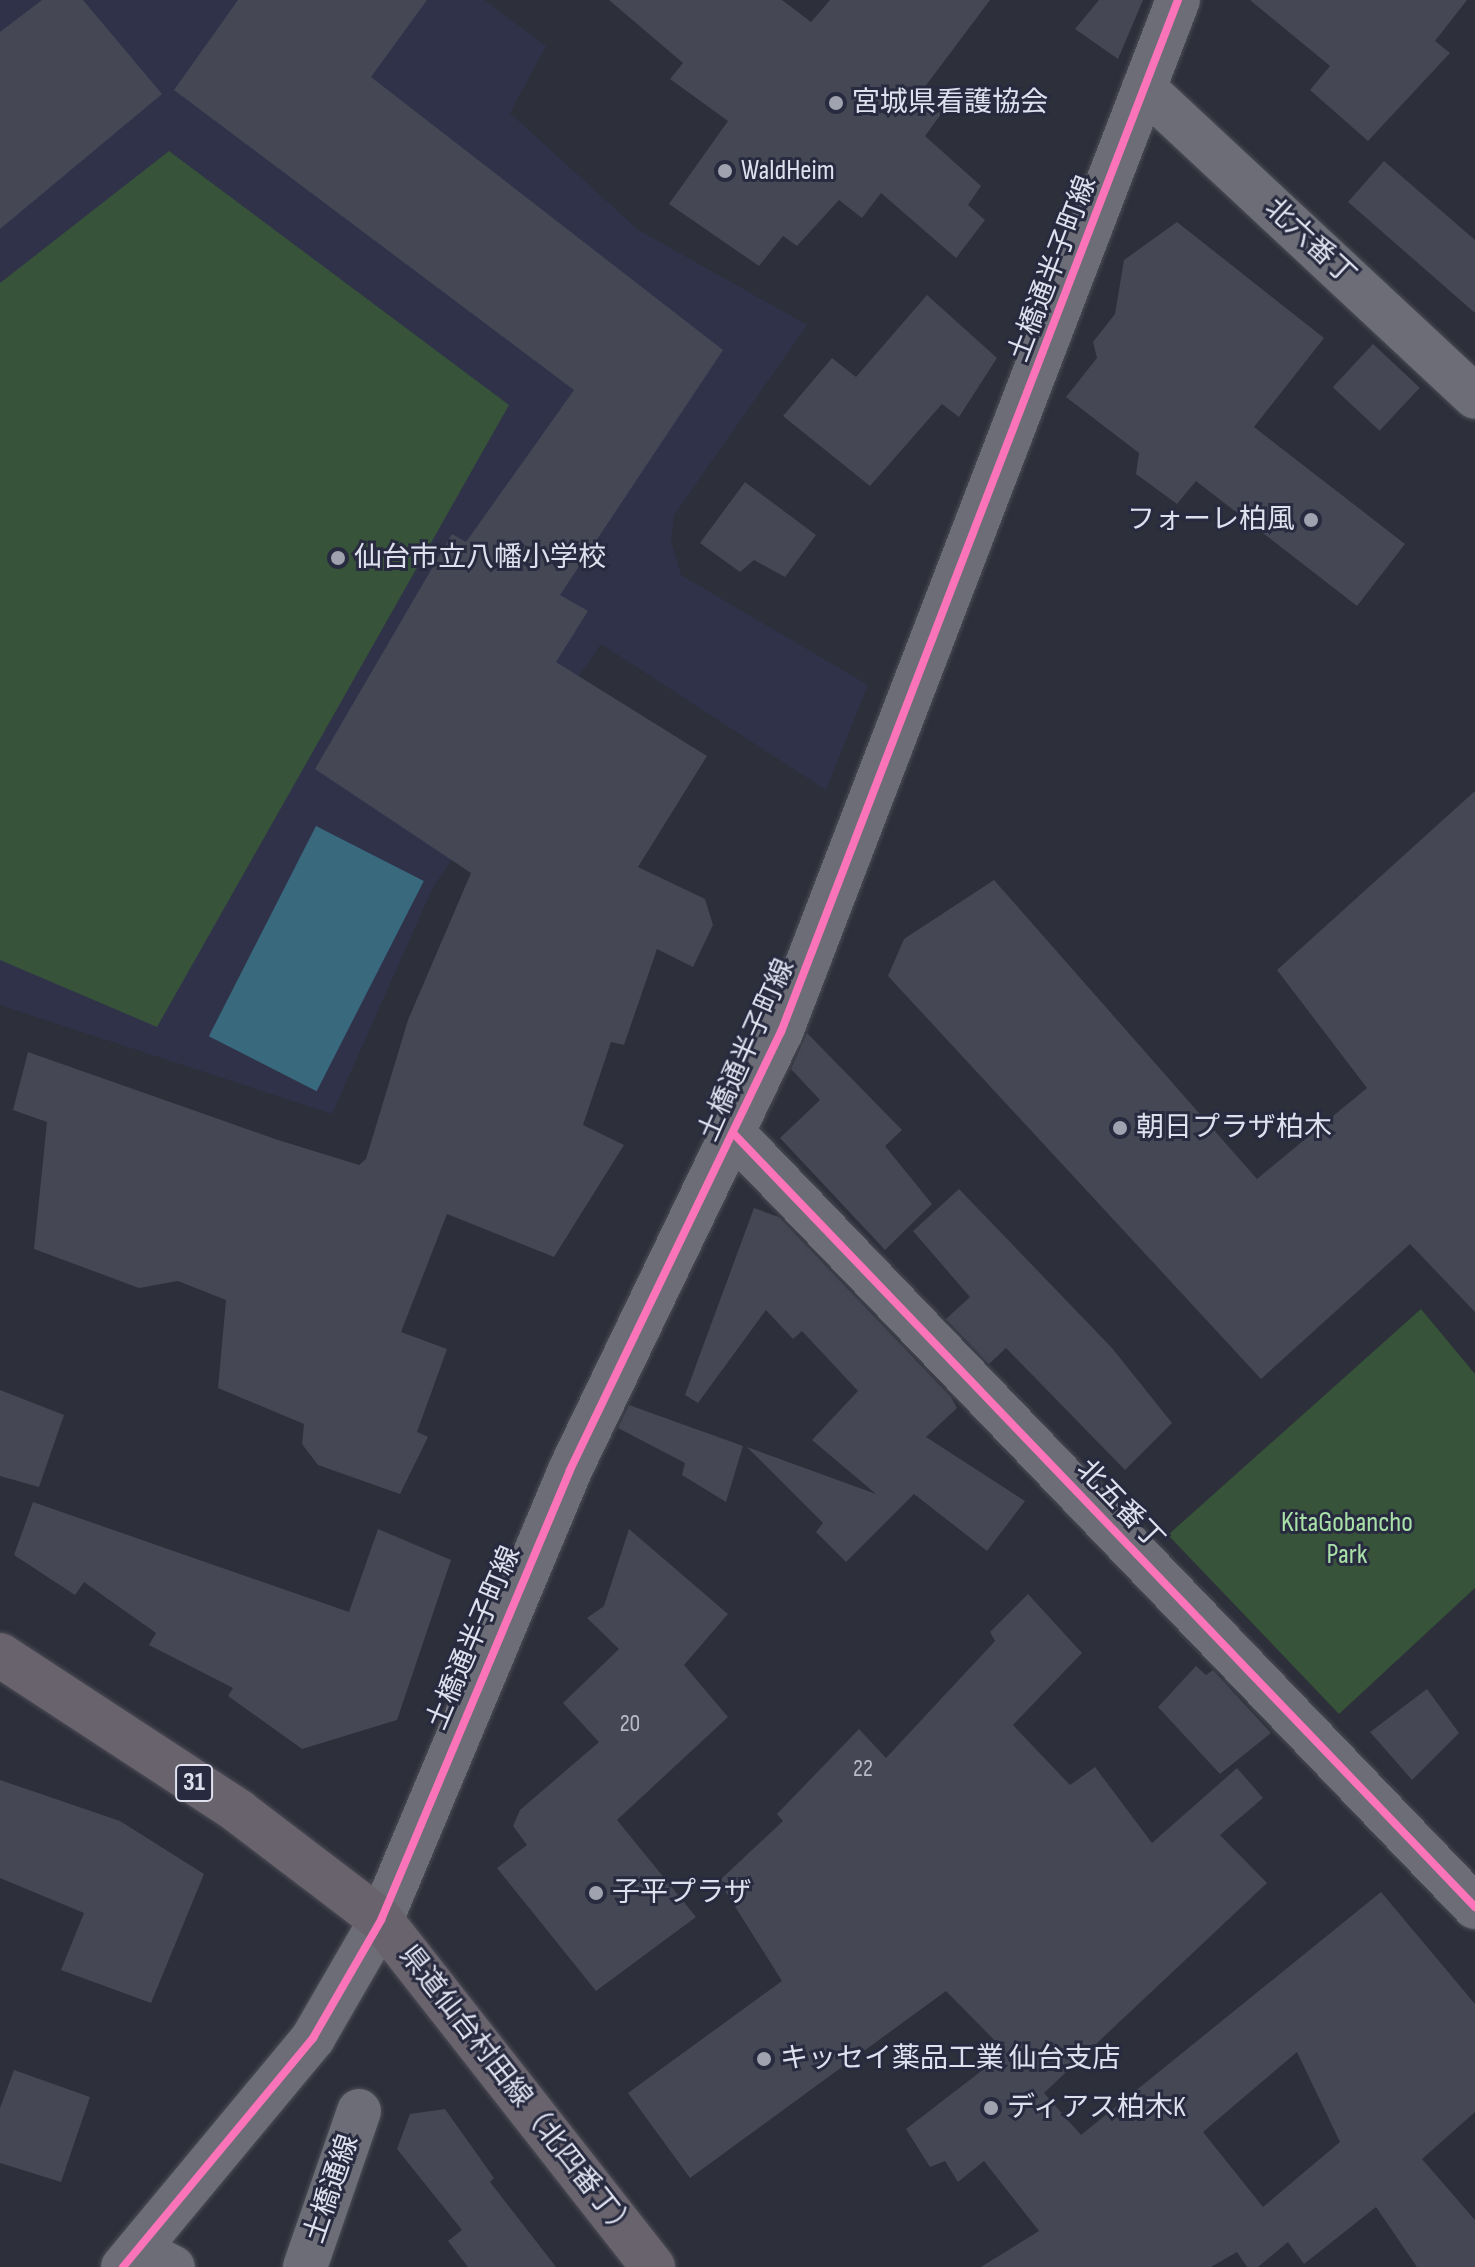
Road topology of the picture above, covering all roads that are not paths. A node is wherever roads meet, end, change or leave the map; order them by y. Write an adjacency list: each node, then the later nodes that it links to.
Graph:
1 (1178, 0): 2 (street, 土橋通半子町線)
2 (1144, 88): 3 (street, 北六番丁); 4 (street, 土橋通半子町線)
3 (1475, 397)
4 (734, 1134): 6 (street, 北五番丁); 7 (street, 土橋通半子町線)
5 (0, 1655): 7 (main road, 31)
6 (1475, 1907)
7 (381, 1920): 9 (street, 土橋通半子町線); 11 (main road, 県道仙台村田線（北四番丁） / 31)
8 (359, 2111): 10 (street, 土橋通線)
9 (145, 2261)
10 (305, 2267)
11 (653, 2267)

